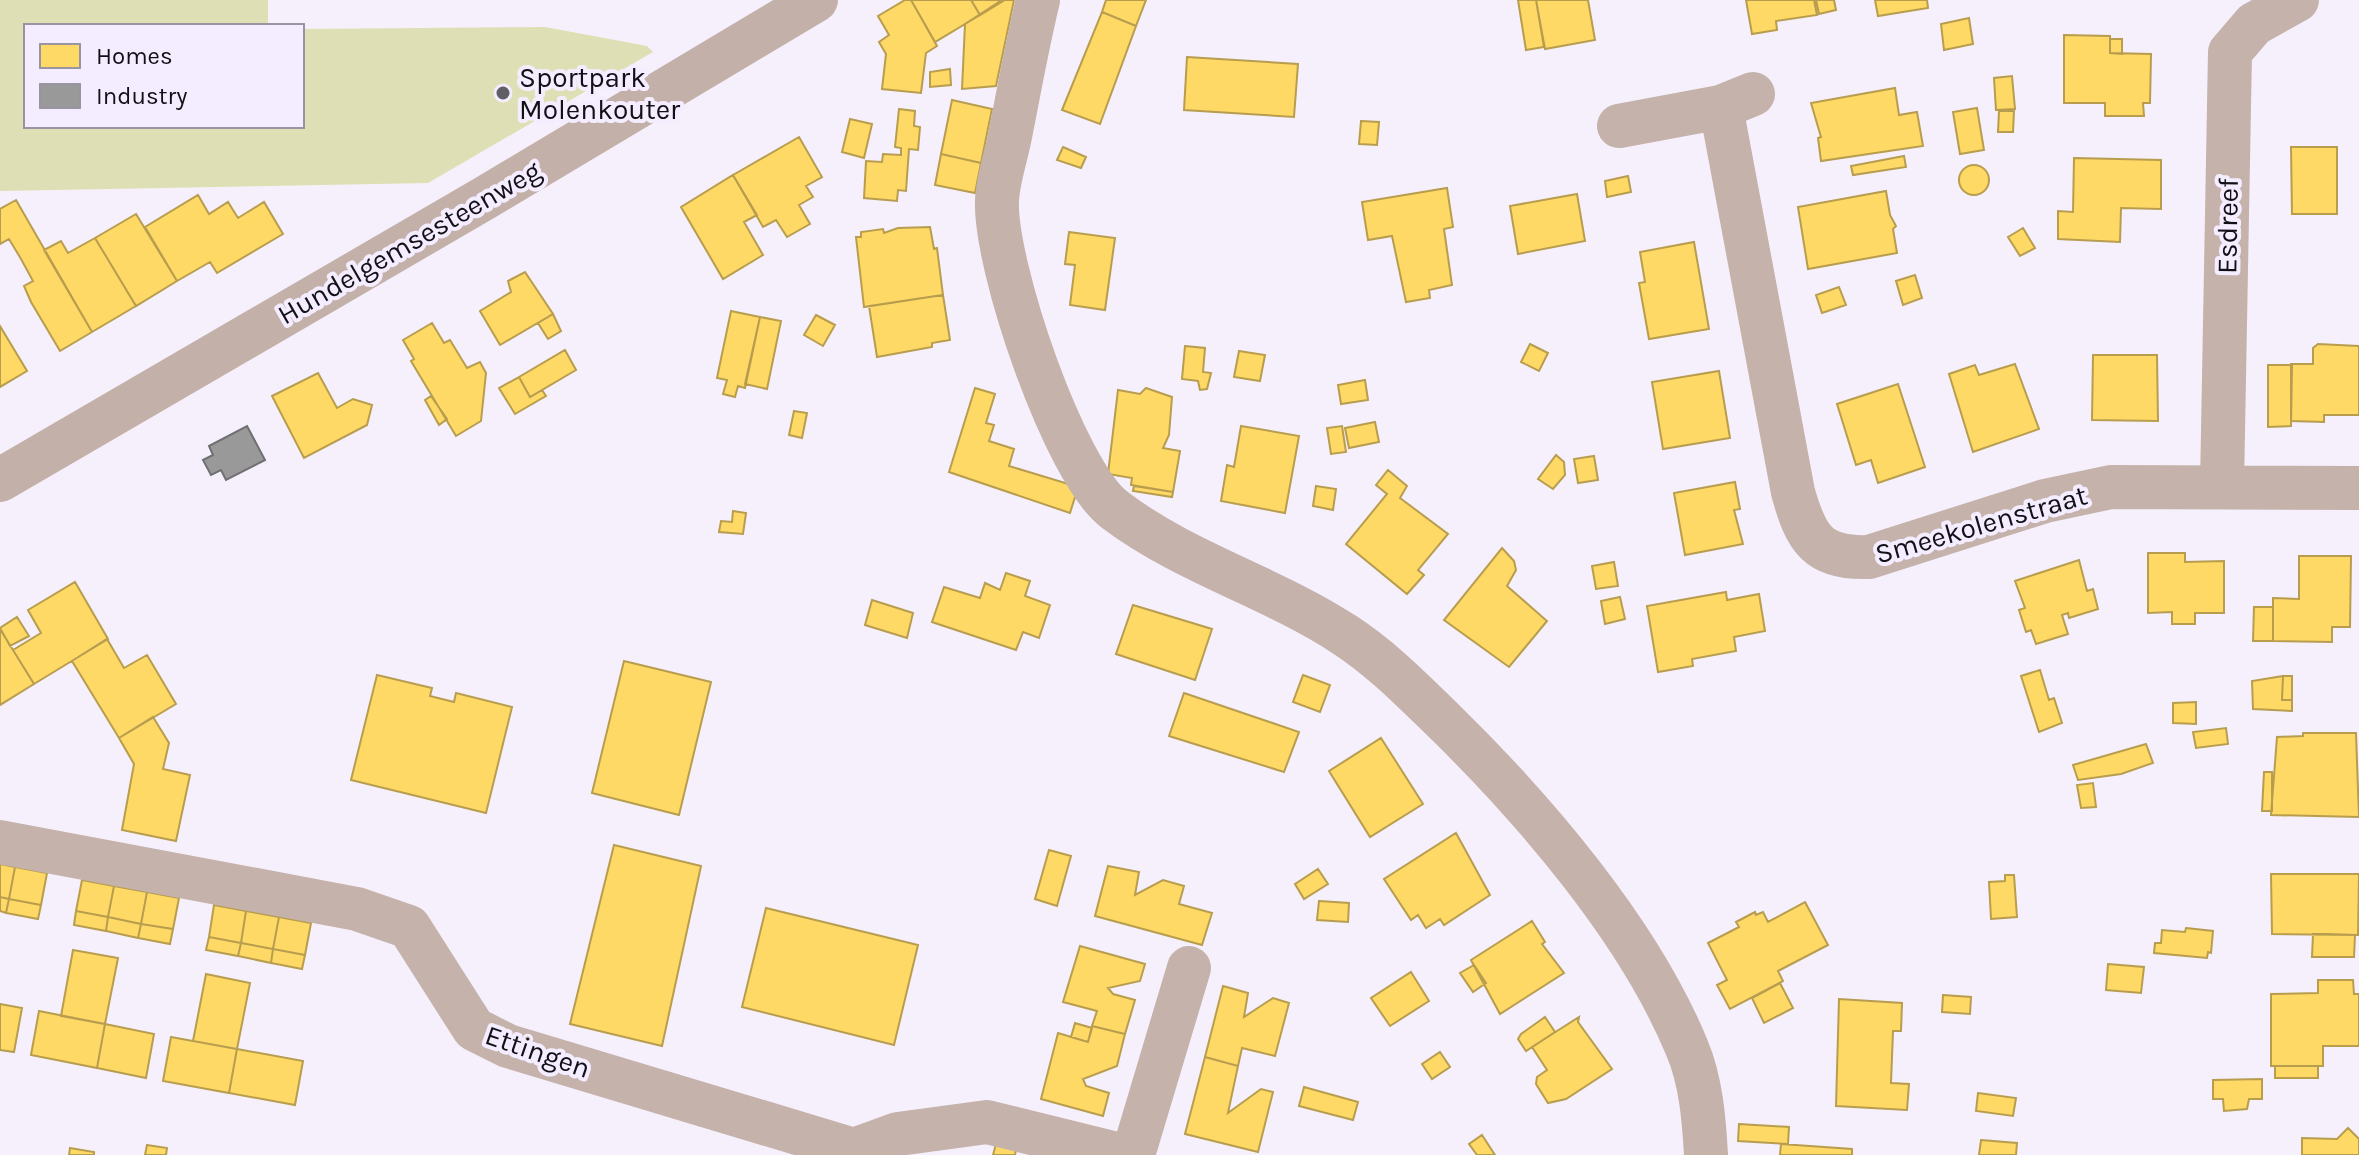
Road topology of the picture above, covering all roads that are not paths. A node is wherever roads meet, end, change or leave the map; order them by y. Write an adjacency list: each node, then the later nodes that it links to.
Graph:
1 (816, 0): 5 (main road, Hundelgemsesteenweg)
2 (1038, 0): 13 (street)
3 (2297, 0): 6 (street, Esdreef)
4 (1619, 126): 6 (street, Smeekolenstraat)
5 (0, 480)
6 (2222, 486): 7 (street, Smeekolenstraat)
7 (2359, 488)
8 (0, 842): 10 (street, Ettingen)
9 (1189, 968): 12 (street)
10 (853, 1153): 11 (street, Ettingen)
11 (1121, 1155)
12 (1133, 1155)
13 (1706, 1155)

